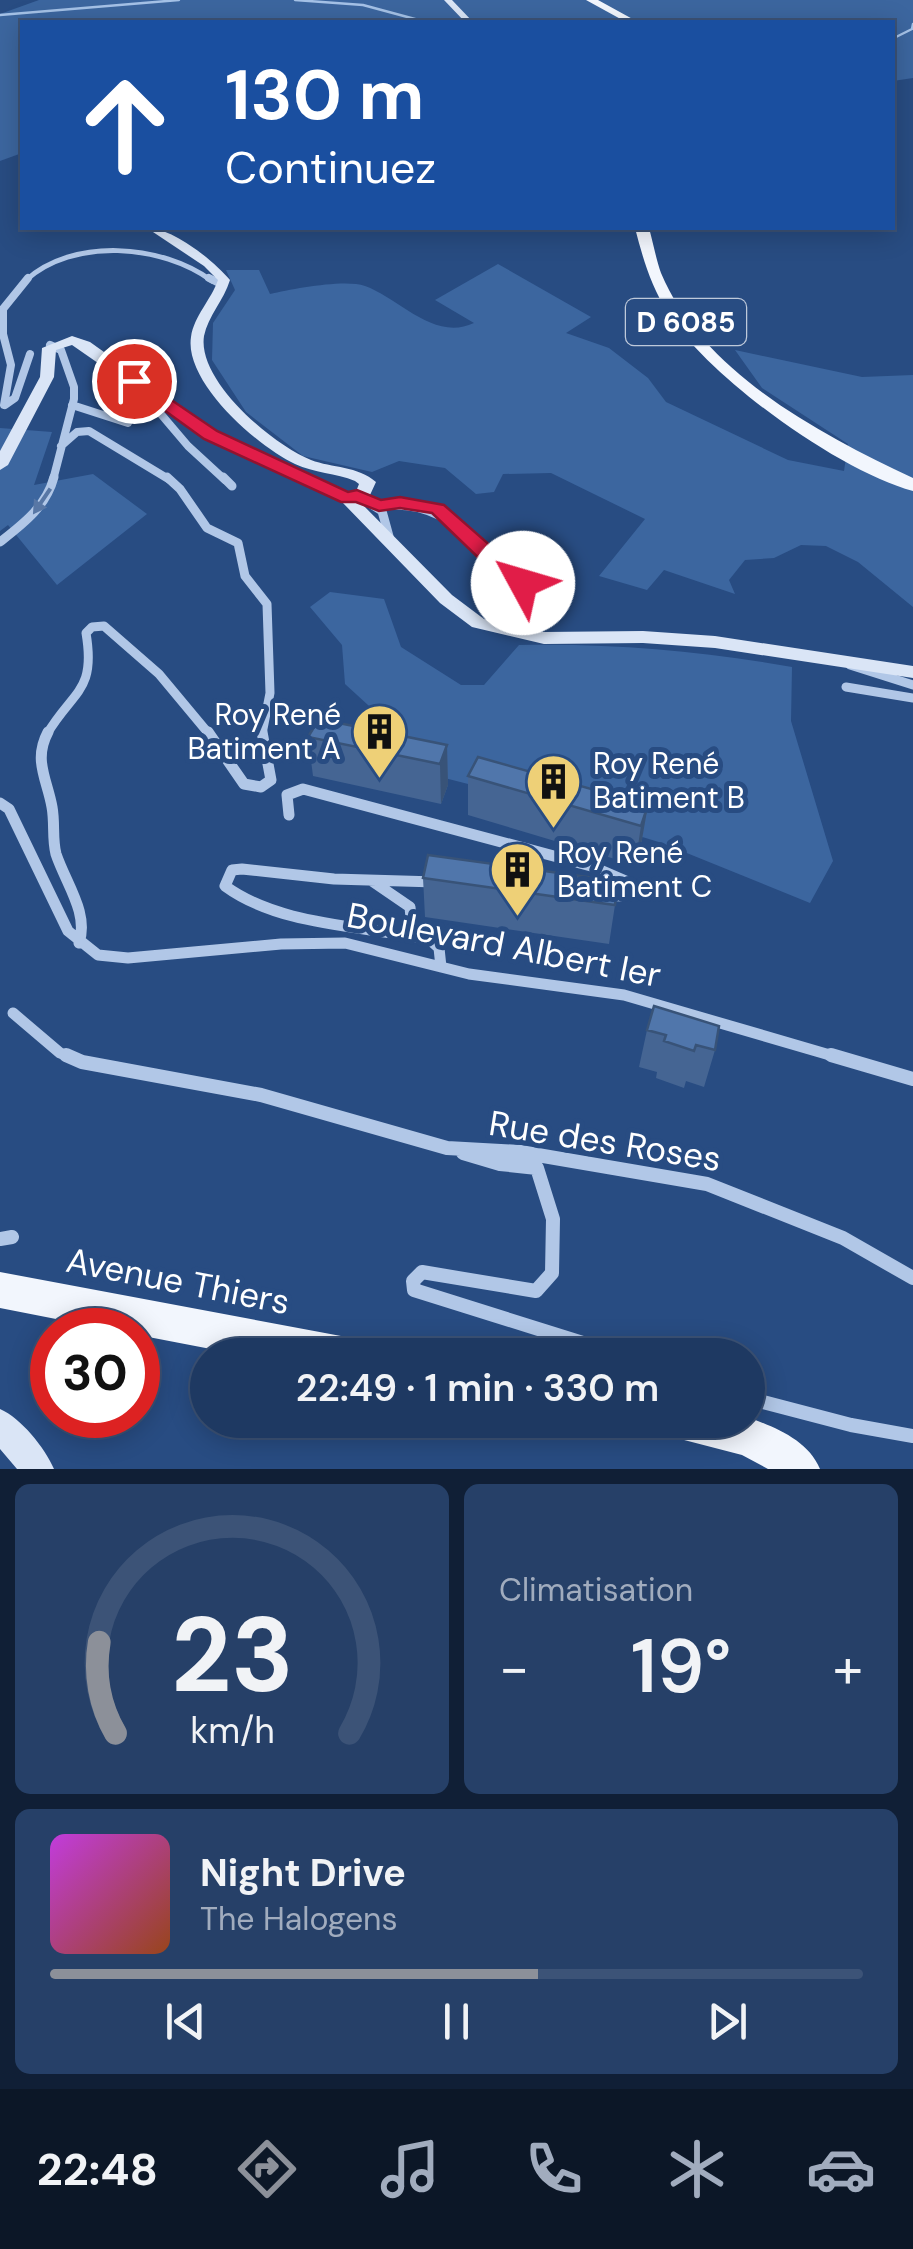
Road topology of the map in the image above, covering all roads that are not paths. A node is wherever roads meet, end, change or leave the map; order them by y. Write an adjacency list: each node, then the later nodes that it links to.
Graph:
1 (448, 0): 3 (main road)
2 (591, 0): 4 (main road)
3 (467, 20)
4 (629, 20)
5 (155, 230): 7 (main road)
6 (643, 230): 16 (main road, D 6085)
7 (223, 285): 8 (street); 18 (main road)
8 (2, 309): 10 (street)
9 (50, 346): 11 (main road); 12 (street); 15 (main road)
10 (30, 354)
11 (158, 398): 17 (street); 18 (main road)
12 (72, 405): 13 (street); 14 (street)
13 (128, 423)
14 (61, 446): 21 (street, one-way to 21); 34 (street)
15 (0, 465)
16 (913, 485)
17 (232, 486)
18 (352, 497): 19 (street); 20 (main road)
19 (379, 506): 20 (street); 22 (street)
20 (390, 540): 23 (main road)
21 (0, 542)
22 (544, 591)
23 (840, 660): 24 (main road); 25 (street)
24 (913, 672)
25 (913, 685)
26 (846, 687): 27 (street)
27 (913, 698)
28 (0, 803): 34 (street)
29 (289, 815): 32 (street)
30 (371, 880): 31 (street); 33 (street); 35 (street)
31 (440, 882)
32 (587, 894)
33 (411, 918)
34 (79, 943): 35 (street, Boulevard Albert Ier)
35 (441, 967): 37 (street, Boulevard Albert Ier)
36 (13, 1013): 38 (street, Rue des Roses)
37 (913, 1079)
38 (448, 1148): 39 (street, Rue des Roses); 42 (street, Rue des Roses)
39 (913, 1278)
40 (0, 1290): 41 (main road, Avenue Thiers)
41 (252, 1338)
42 (567, 1338)
43 (765, 1402): 45 (street)
44 (0, 1425): 48 (main road)
45 (913, 1436)
46 (753, 1438): 47 (main road)
47 (786, 1458)
48 (38, 1469)

